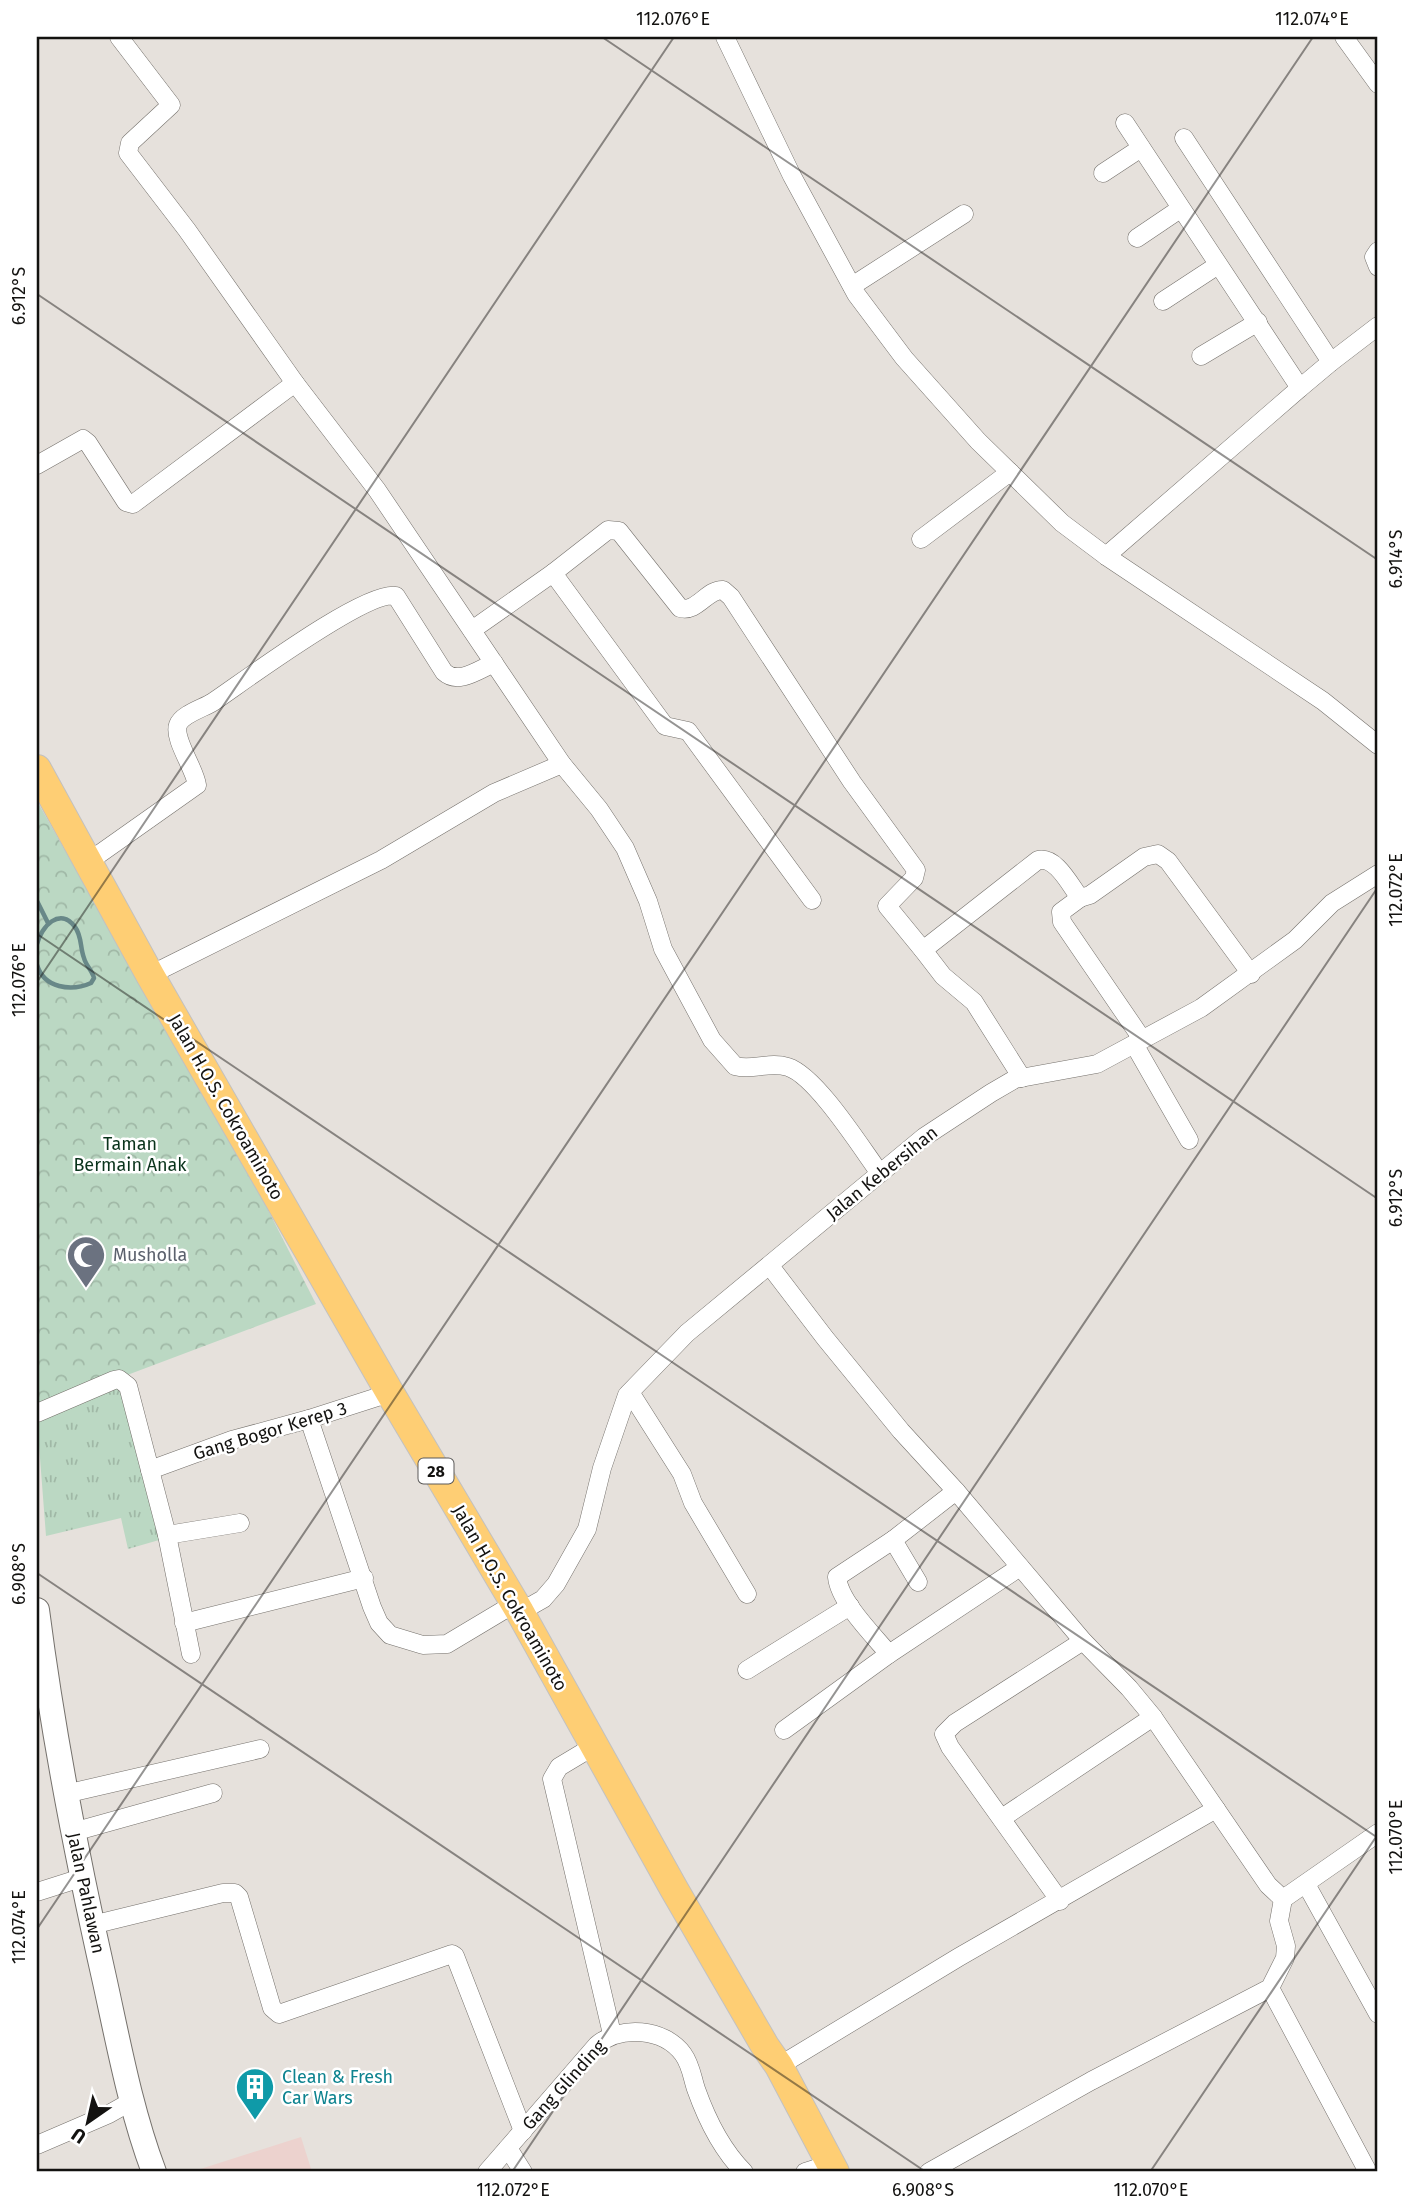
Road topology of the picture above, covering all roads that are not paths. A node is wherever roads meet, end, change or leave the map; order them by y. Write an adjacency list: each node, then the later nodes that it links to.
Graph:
1 (119, 37): 21 (street)
2 (725, 37): 15 (street)
3 (1344, 37): 4 (street)
4 (1378, 84)
5 (1125, 123): 7 (street)
6 (1184, 138): 20 (street)
7 (1141, 148): 8 (street); 9 (street)
8 (1103, 173)
9 (1180, 209): 11 (street); 13 (street)
10 (964, 214): 15 (street)
11 (1137, 238)
12 (1378, 251): 14 (street)
13 (1218, 265): 16 (street); 17 (street)
14 (1378, 267)
15 (852, 286): 24 (street)
16 (1163, 301)
17 (1258, 322): 19 (street); 22 (street)
18 (1378, 326): 20 (street)
19 (1200, 356)
20 (1331, 362): 22 (street)
21 (295, 383): 23 (street); 28 (street)
22 (1300, 388): 26 (street)
23 (37, 465)
24 (1010, 472): 25 (street); 26 (street)
25 (921, 539)
26 (1106, 556): 30 (street)
27 (553, 573): 28 (street); 36 (street); 37 (street)
28 (472, 630): 29 (street)
29 (494, 663): 31 (street); 33 (street)
30 (1378, 745)
31 (562, 764): 39 (street); 43 (street)
32 (37, 769): 33 (highway, Jalan H.O.S. Cokroaminoto / 28)
33 (88, 862): 39 (highway, Jalan H.O.S. Cokroaminoto / 28)
34 (1378, 874): 38 (street, Jalan Kebersihan)
35 (1080, 898): 37 (street); 38 (street); 40 (street)
36 (812, 900)
37 (923, 950): 41 (street)
38 (1251, 974): 40 (street, Jalan Kebersihan)
39 (150, 975): 46 (highway, Jalan H.O.S. Cokroaminoto / 28)
40 (1138, 1041): 41 (street, Jalan Kebersihan); 42 (street)
41 (1022, 1078): 43 (street, Jalan Kebersihan)
42 (1189, 1140)
43 (879, 1172): 44 (street, Jalan Kebersihan)
44 (770, 1266): 45 (street, Jalan Kebersihan); 50 (street)
45 (630, 1392): 57 (street); 59 (street, Jalan Kebersihan)
46 (390, 1393): 48 (street, Gang Bogor Kerep 3); 59 (highway, Jalan H.O.S. Cokroaminoto / 28)
47 (37, 1413): 49 (street)
48 (310, 1419): 49 (street, Gang Bogor Kerep 3); 55 (street, Jalan Kebersihan)
49 (150, 1470): 52 (street)
50 (956, 1491): 53 (street); 54 (street)
51 (240, 1522): 52 (street)
52 (167, 1535): 61 (street)
53 (893, 1540): 56 (street); 58 (street)
54 (1020, 1567): 62 (street); 64 (street)
55 (364, 1578): 59 (street, Jalan Kebersihan); 61 (street)
56 (918, 1582)
57 (747, 1594)
58 (850, 1606): 64 (street); 65 (street)
59 (517, 1608): 68 (highway, Jalan H.O.S. Cokroaminoto / 28)
60 (37, 1610): 71 (main road, Jalan Pahlawan)
61 (184, 1622): 63 (street)
62 (1083, 1641): 66 (street); 73 (street)
63 (191, 1654)
64 (889, 1654): 67 (street)
65 (747, 1670)
66 (1153, 1717): 72 (street); 73 (street)
67 (784, 1730)
68 (594, 1746): 84 (street); 85 (highway, Jalan H.O.S. Cokroaminoto / 28)
69 (260, 1749): 71 (street)
70 (213, 1793): 74 (street)
71 (65, 1794): 74 (main road, Jalan Pahlawan)
72 (1216, 1810): 79 (street); 80 (street)
73 (1002, 1818): 80 (street)
74 (73, 1832): 76 (main road, Jalan Pahlawan)
75 (1378, 1833): 77 (street)
76 (81, 1878): 78 (street); 81 (main road, Jalan Pahlawan)
77 (1306, 1884): 79 (street); 83 (street)
78 (37, 1892)
79 (1283, 1899): 82 (street)
80 (1060, 1901): 85 (street)
81 (92, 1925): 86 (main road, Jalan Pahlawan); 87 (street)
82 (1269, 1988): 95 (street); 96 (street)
83 (1378, 2014)
84 (612, 2034): 87 (street, Gang Glinding); 94 (street, Gang Glinding)
85 (779, 2066): 90 (highway, Jalan H.O.S. Cokroaminoto / 28)
86 (132, 2101): 88 (street); 91 (main road, Jalan Pahlawan)
87 (523, 2131): 89 (street, Gang Glinding)
88 (37, 2145)
89 (508, 2148): 92 (street, Gang Glinding); 93 (street)
90 (823, 2170)
91 (155, 2172)
92 (488, 2172)
93 (523, 2172)
94 (744, 2172)
95 (929, 2172)
96 (1368, 2172)

